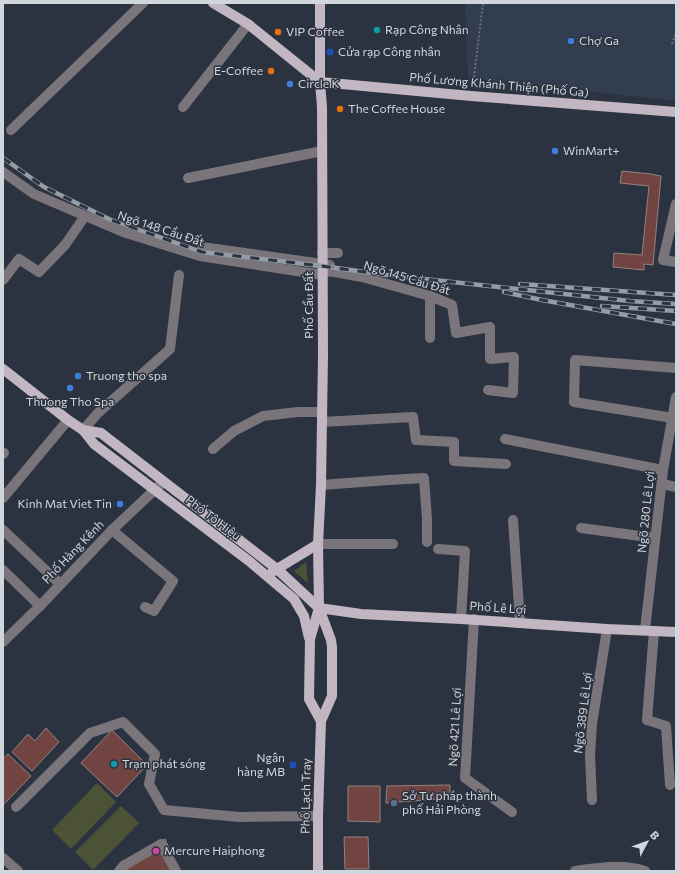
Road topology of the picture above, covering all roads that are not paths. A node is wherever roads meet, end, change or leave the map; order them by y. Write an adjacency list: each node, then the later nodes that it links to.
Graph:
1 (143, 3): 8 (street)
2 (213, 3): 4 (main road)
3 (320, 3): 5 (main road, Phố Cầu Đất)
4 (248, 24): 5 (main road); 6 (street)
5 (320, 82): 7 (main road, Phố Lương Khánh Thiện (Phố Ga)); 9 (main road, Phố Cầu Đất)
6 (183, 106)
7 (676, 112)
8 (11, 130)
9 (322, 151): 11 (street); 15 (main road, Phố Cầu Đất)
10 (3, 172): 13 (street, Ngõ 148 Cầu Đất)
11 (188, 178)
12 (676, 204): 17 (street)
13 (85, 216): 21 (street, Ngõ 148 Cầu Đất); 22 (street)
14 (202, 247): 18 (street)
15 (322, 253): 16 (street); 18 (main road, Phố Cầu Đất)
16 (336, 258)
17 (676, 262)
18 (322, 264): 19 (street); 21 (main road, Phố Cầu Đất)
19 (350, 269)
20 (179, 275): 32 (street)
21 (322, 275): 23 (street, Ngõ 145 Cầu Đất); 29 (main road, Phố Cầu Đất)
22 (3, 280)
23 (430, 296): 24 (street); 27 (street, Ngõ 145 Cầu Đất)
24 (430, 338)
25 (676, 368): 30 (street)
26 (3, 369): 31 (main road, Phố Tô Hiệu)
27 (488, 390)
28 (676, 397): 30 (street, Ngõ 280 Lê Lợi)
29 (322, 417): 35 (street); 36 (street); 40 (main road, Phố Cầu Đất)
30 (673, 418): 34 (street, Ngõ 280 Lê Lợi)
31 (68, 420): 32 (main road, Phố Tô Hiệu); 43 (street)
32 (83, 430): 38 (main road, Phố Tô Hiệu); 42 (main road, Phố Tô Hiệu)
33 (505, 438): 37 (street)
34 (672, 443): 37 (street, Ngõ 280 Lê Lợi)
35 (213, 449)
36 (506, 464)
37 (663, 470): 39 (street, Ngõ 280 Lê Lợi)
38 (163, 482): 42 (street, Phố Hàng Kênh); 54 (main road, Phố Tô Hiệu)
39 (662, 484): 41 (street); 48 (street, Ngõ 280 Lê Lợi)
40 (320, 485): 49 (street); 50 (main road, Phố Cầu Đất)
41 (676, 487)
42 (154, 490): 47 (street, Phố Hàng Kênh); 55 (main road, Phố Tô Hiệu)
43 (3, 498)
44 (513, 520): 62 (street)
45 (581, 528): 48 (street)
46 (3, 530): 56 (street)
47 (112, 530): 56 (street, Phố Hàng Kênh); 58 (street)
48 (656, 538): 64 (street, Ngõ 280 Lê Lợi)
49 (427, 542)
50 (318, 544): 51 (street); 54 (main road); 59 (main road, Phố Cầu Đất)
51 (393, 544)
52 (438, 549): 60 (street)
53 (3, 570): 57 (street)
54 (277, 570): 55 (main road); 59 (main road, Phố Tô Hiệu)
55 (265, 575): 66 (main road, Phố Tô Hiệu)
56 (60, 584): 57 (street, Phố Hàng Kênh)
57 (40, 606): 67 (street, Phố Hàng Kênh)
58 (145, 607)
59 (318, 608): 60 (main road, Phố Lê Lợi); 66 (main road); 68 (main road, Phố Lạch Tray)
60 (461, 618): 61 (main road, Phố Lê Lợi)
61 (474, 619): 62 (main road, Phố Lê Lợi); 72 (street, Ngõ 421 Lê Lợi)
62 (520, 622): 63 (main road, Phố Lê Lợi)
63 (607, 629): 64 (main road, Phố Lê Lợi); 70 (street, Ngõ 389 Lê Lợi)
64 (650, 630): 65 (main road, Phố Lê Lợi); 69 (street, Ngõ 280 Lê Lợi)
65 (676, 632)
66 (310, 639): 68 (main road)
67 (3, 642)
68 (321, 721): 73 (main road, Phố Lạch Tray)
69 (670, 785)
70 (592, 800)
71 (16, 807): 73 (street)
72 (512, 812)
73 (318, 816): 78 (main road, Phố Lạch Tray)
74 (3, 858): 75 (street)
75 (12, 869)
76 (119, 871): 77 (street)
77 (176, 871)
78 (318, 871)
79 (575, 871): 80 (street)
80 (645, 871)

